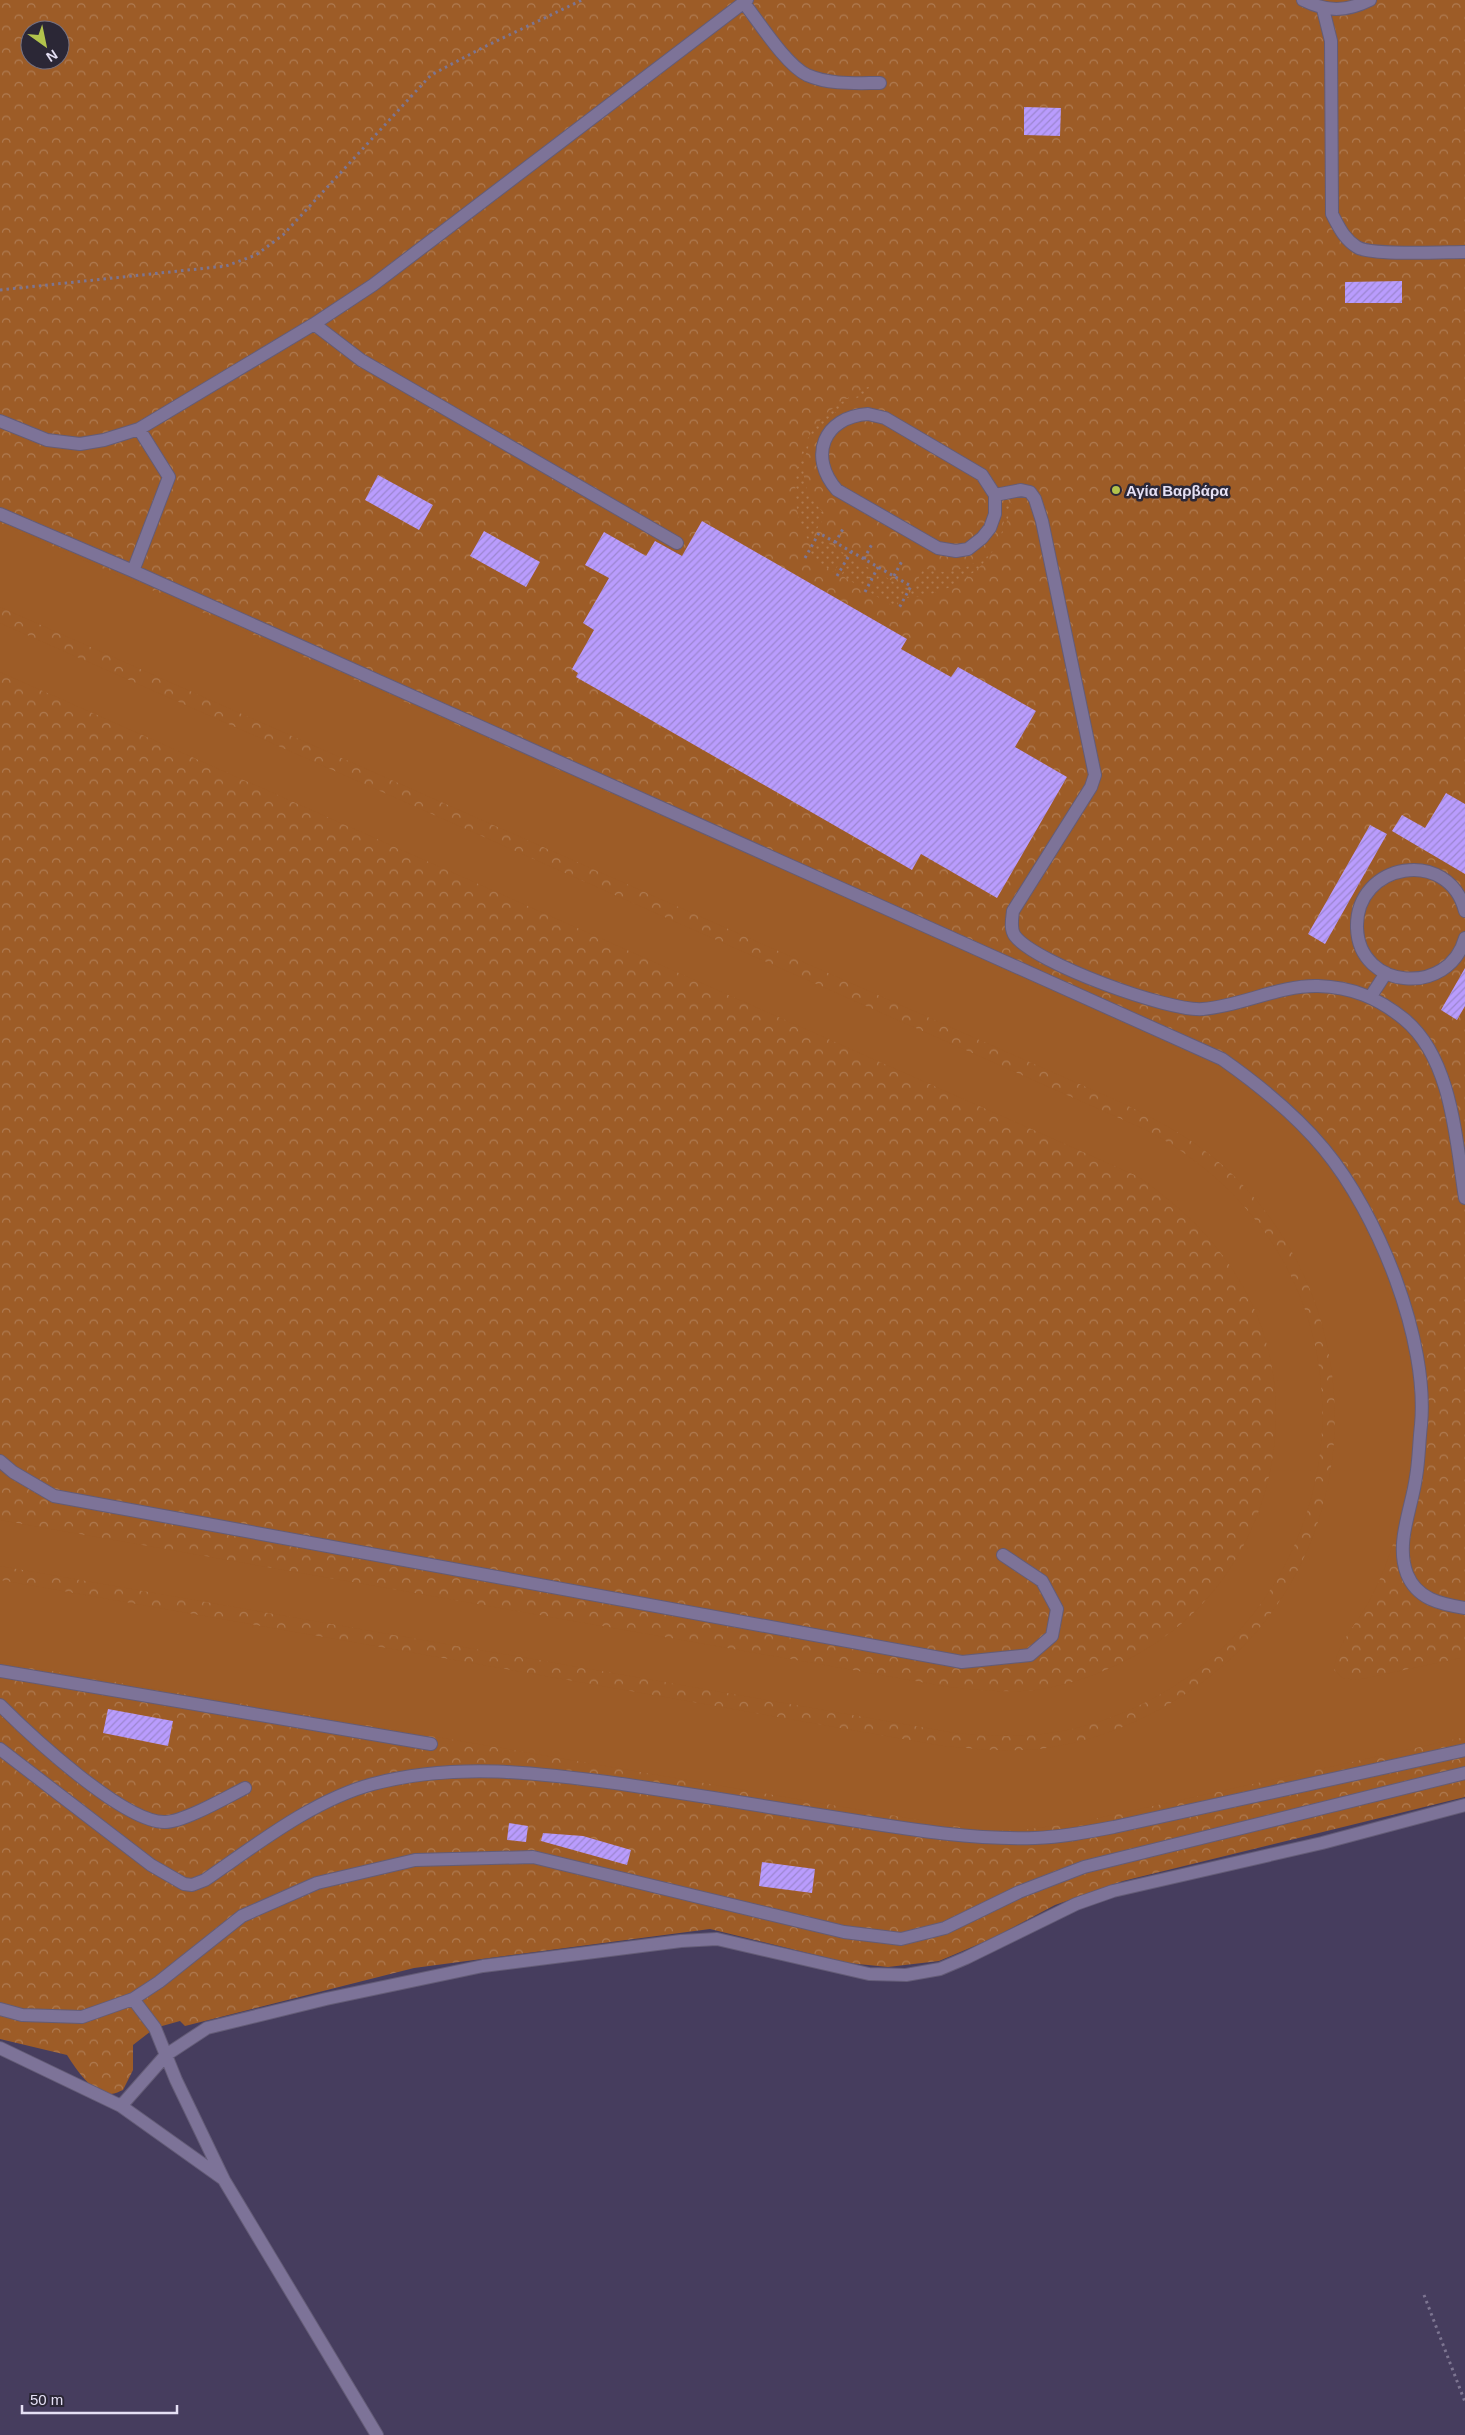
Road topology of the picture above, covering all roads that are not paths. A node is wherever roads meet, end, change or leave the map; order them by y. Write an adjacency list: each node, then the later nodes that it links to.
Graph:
1 (1303, 0): 4 (street)
2 (1370, 0): 4 (street)
3 (745, 1): 5 (street); 7 (street)
4 (1323, 9): 6 (street)
5 (880, 83)
6 (1465, 252)
7 (314, 324): 9 (street); 12 (street)
8 (0, 421): 9 (street)
9 (140, 429): 13 (street)
10 (995, 495): 10 (street); 17 (street)
11 (0, 514): 13 (street)
12 (677, 543)
13 (133, 571): 21 (street)
14 (1465, 911): 16 (street)
15 (1465, 938): 16 (street)
16 (1386, 973): 17 (street)
17 (1371, 996): 18 (street)
18 (1465, 1198)
19 (0, 1461): 20 (street)
20 (1003, 1555)
21 (1465, 1608)
22 (0, 1671): 24 (street)
23 (0, 1705): 28 (street)
24 (431, 1744)
25 (0, 1749): 26 (street)
26 (1465, 1750)
27 (1465, 1774): 30 (street)
28 (245, 1788)
29 (1465, 1805): 33 (street)
30 (133, 1999): 31 (street); 33 (street)
31 (0, 2010)
32 (0, 2048): 34 (street)
33 (166, 2055): 34 (street); 35 (street)
34 (121, 2106): 35 (street)
35 (224, 2180): 36 (street)
36 (377, 2435)

